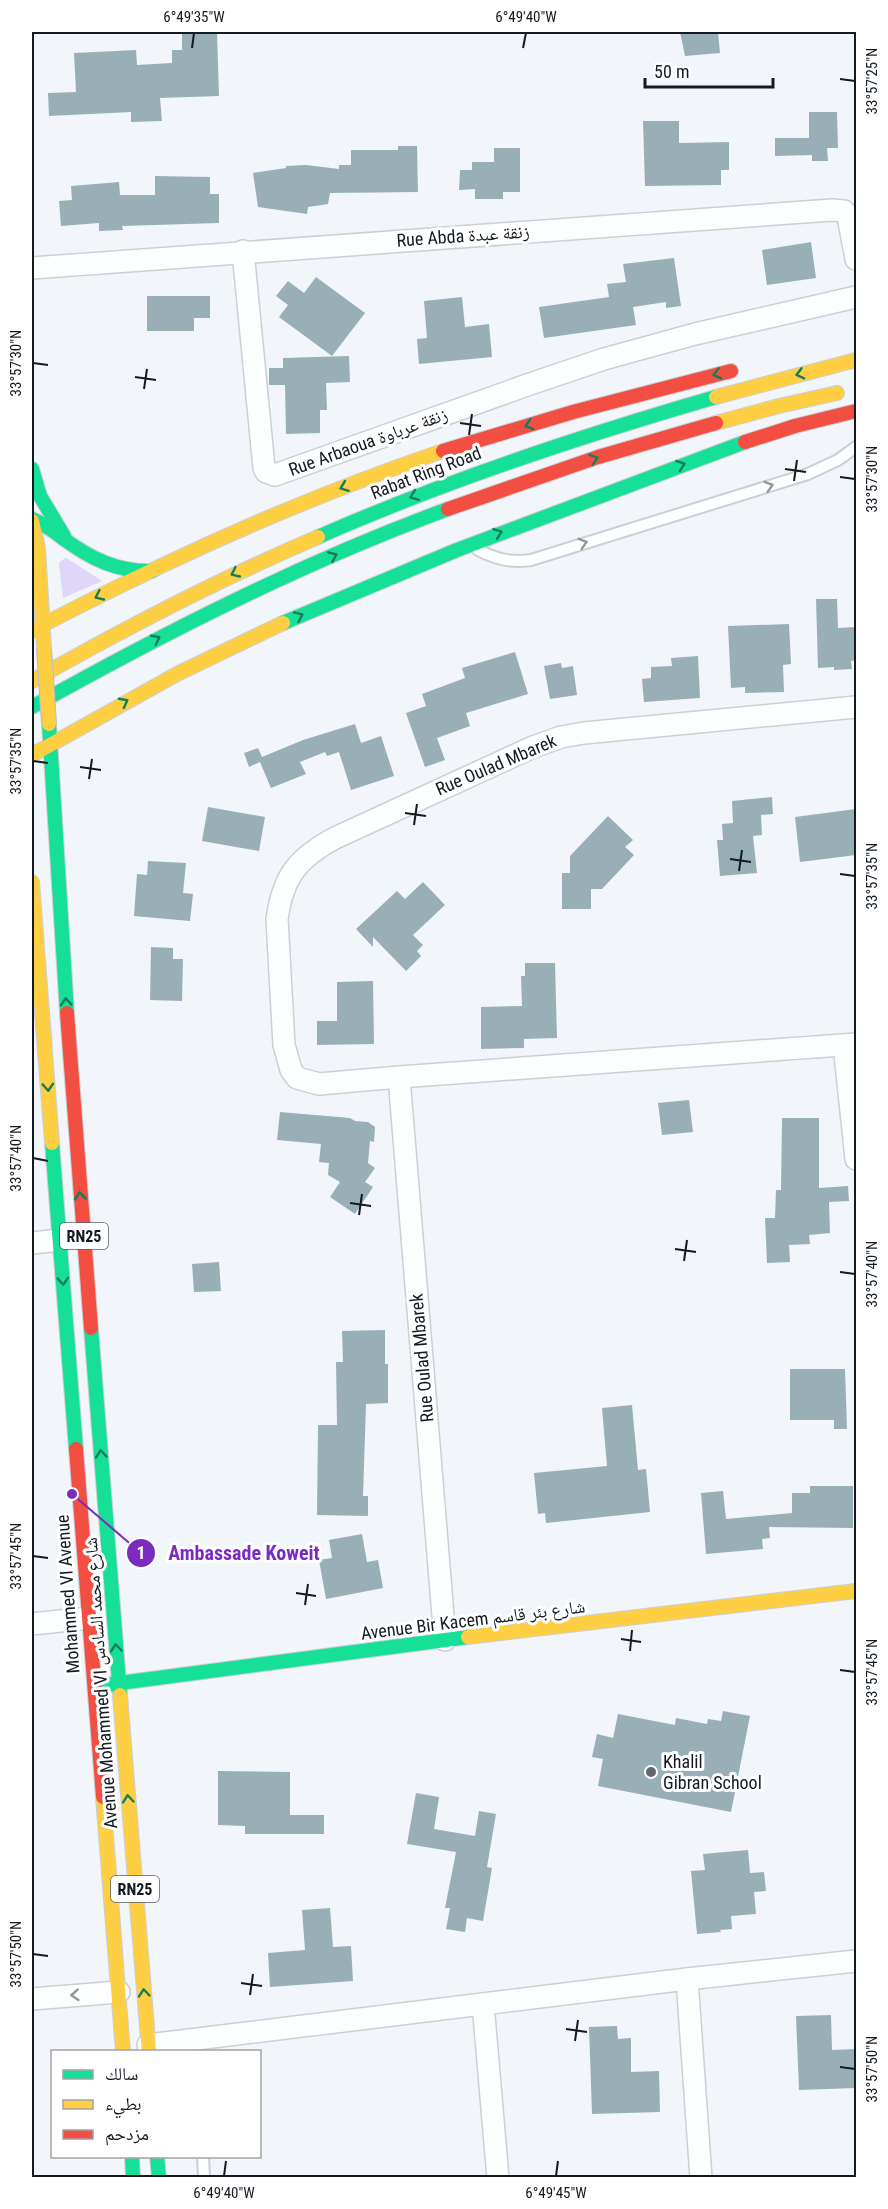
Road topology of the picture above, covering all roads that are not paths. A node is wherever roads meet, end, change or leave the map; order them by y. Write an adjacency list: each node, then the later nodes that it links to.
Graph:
1 (243, 251): 2 (street, Rue Abda زنقة عبدة); 3 (street, Rue Abda زنقة عبدة); 4 (street, Rue Arbaoua زنقة عرباوة)
2 (856, 259)
3 (32, 268)
4 (856, 297)
5 (854, 351): 16 (main road, Rabat Ring Road, one-way to 16)
6 (746, 368): 14 (main road, one-way to 14)
7 (848, 391): 17 (main road, one-way to 7)
8 (856, 411): 13 (main road, one-way to 8)
9 (856, 447): 13 (lane, one-way to 9)
10 (32, 469): 12 (main road)
11 (32, 520): 12 (main road); 15 (main road, Avenue Mohammed VI شارع محمد السادس / RN25)
12 (68, 542): 14 (main road)
13 (468, 544): 19 (main road, one-way to 13)
14 (152, 571): 15 (main road, one-way to 15)
15 (37, 627): 19 (main road, Avenue Mohammed VI شارع محمد السادس / RN25, bridge)
16 (32, 681)
17 (32, 707)
18 (856, 707): 23 (street, Rue Oulad Mbarek)
19 (51, 744): 20 (main road); 31 (main road, Avenue Mohammed VI شارع محمد السادس / RN25, one-way to 19)
20 (32, 755)
21 (32, 882): 25 (main road, Mohammed VI Avenue / RN25, one-way to 25)
22 (850, 1045): 23 (street, Rue Oulad Mbarek); 24 (street)
23 (399, 1077): 30 (street, Rue Oulad Mbarek)
24 (856, 1159)
25 (60, 1240): 26 (street); 28 (main road, Mohammed VI Avenue / RN25, one-way to 28)
26 (32, 1243)
27 (856, 1591): 30 (main road, Avenue Bir Kacem شارع بئر قاسم)
28 (88, 1618): 29 (street); 32 (main road, Mohammed VI Avenue / RN25)
29 (32, 1624)
30 (445, 1640): 31 (main road, Avenue Bir Kacem شارع بئر قاسم)
31 (119, 1684): 32 (main road, Avenue Bir Kacem شارع بئر قاسم); 39 (main road, Avenue Mohammed VI شارع محمد السادس / RN25, one-way to 31)
32 (93, 1686): 35 (main road, Mohammed VI Avenue / RN25)
33 (856, 1961): 34 (street)
34 (687, 1979): 37 (street); 48 (street)
35 (118, 1992): 36 (street, one-way to 36); 40 (main road, Mohammed VI Avenue / RN25)
36 (32, 1999)
37 (483, 2004): 38 (street); 47 (street)
38 (204, 2045): 39 (street)
39 (148, 2048)
40 (123, 2050)
41 (132, 2158): 44 (main road)
42 (157, 2158): 45 (main road)
43 (203, 2158): 46 (lane)
44 (133, 2178)
45 (159, 2178)
46 (204, 2178)
47 (498, 2178)
48 (701, 2178)

